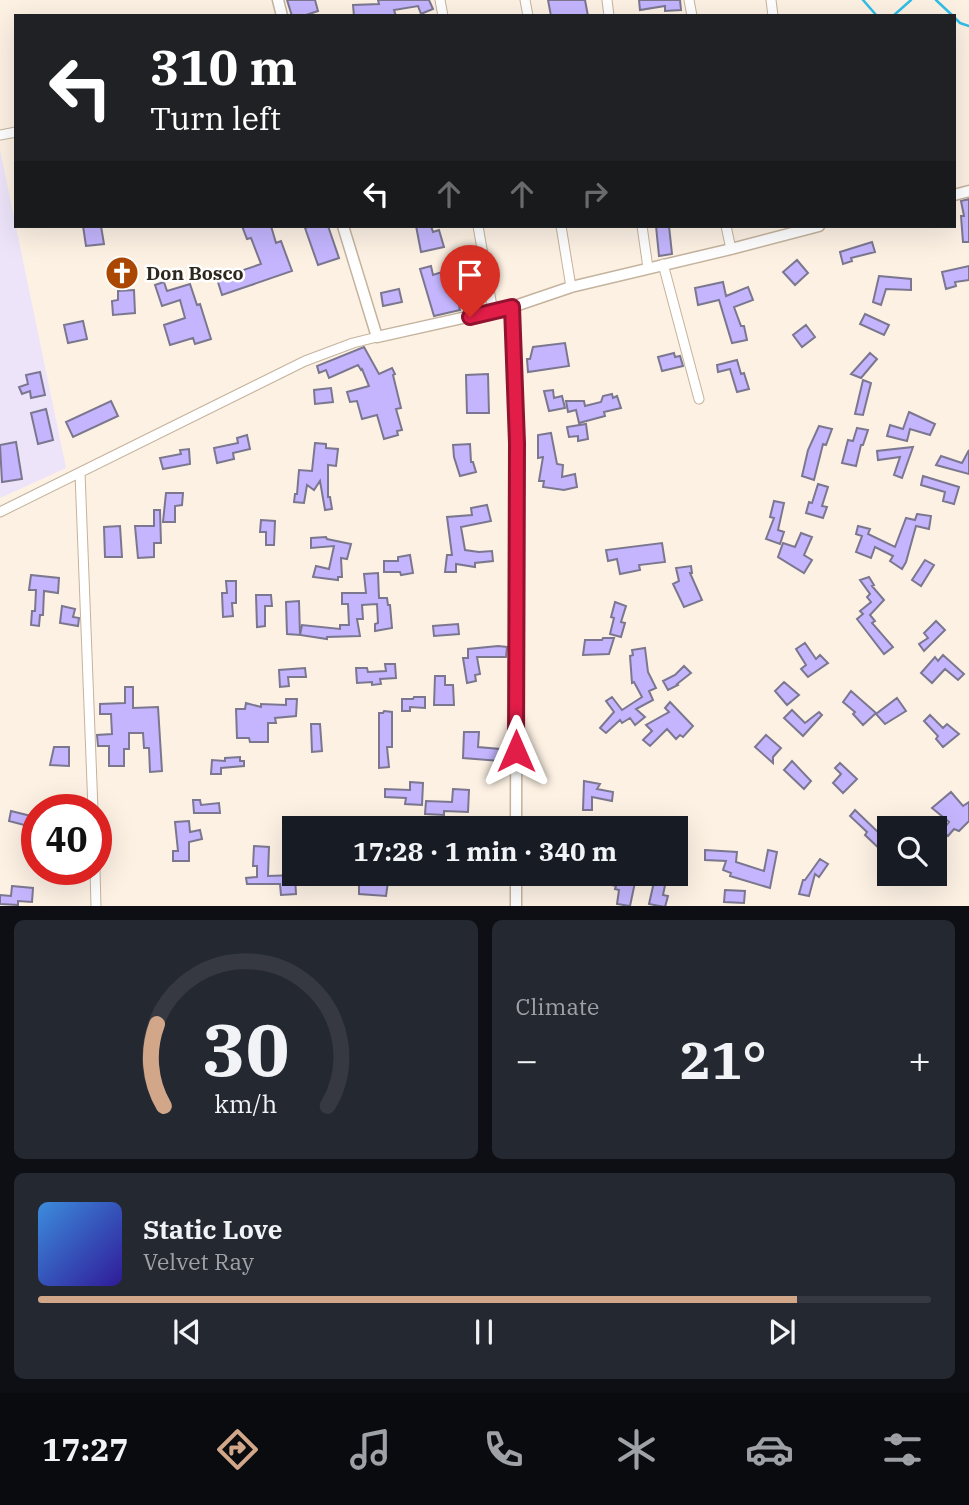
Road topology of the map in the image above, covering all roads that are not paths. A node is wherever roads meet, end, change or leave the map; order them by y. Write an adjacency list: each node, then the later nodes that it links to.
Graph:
1 (344, 228): 13 (street)
2 (478, 228): 12 (street)
3 (561, 228): 10 (street)
4 (642, 228): 9 (street)
5 (726, 228): 7 (street)
6 (809, 228): 7 (street)
7 (731, 249): 8 (street)
8 (663, 264): 9 (street); 14 (street)
9 (648, 268): 10 (street)
10 (571, 287): 11 (street)
11 (512, 307): 12 (street); 18 (street)
12 (493, 312): 13 (street)
13 (377, 337): 15 (street)
14 (699, 399)
15 (80, 472): 16 (street); 17 (street)
16 (0, 512)
17 (92, 794)
18 (516, 816)
19 (95, 885): 21 (street)
20 (516, 886): 22 (street)
21 (96, 906)
22 (516, 906)

